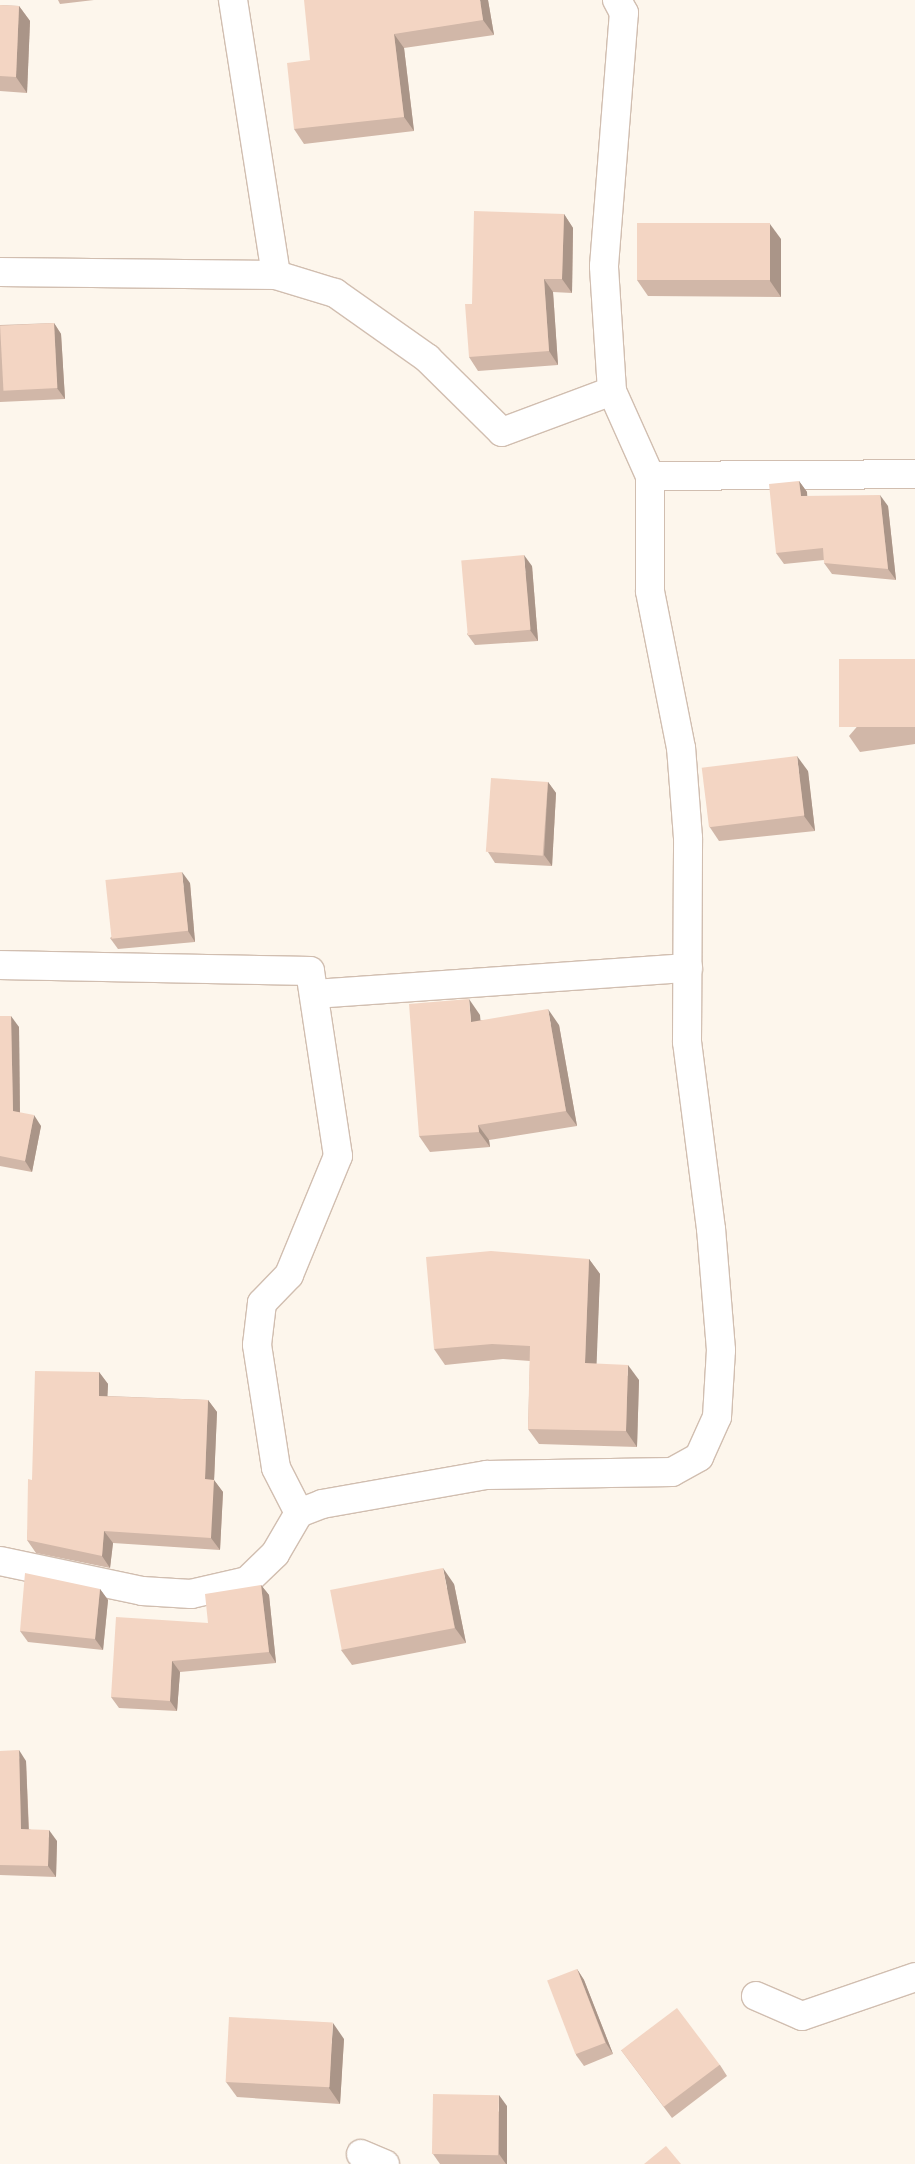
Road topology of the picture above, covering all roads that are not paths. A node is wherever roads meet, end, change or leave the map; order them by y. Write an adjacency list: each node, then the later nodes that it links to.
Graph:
1 (233, 0): 4 (street)
2 (617, 0): 5 (street)
3 (0, 272): 4 (street)
4 (276, 275): 5 (street)
5 (612, 391): 7 (street)
6 (915, 474): 7 (street)
7 (650, 476): 9 (street)
8 (0, 965): 10 (street)
9 (688, 968): 10 (street); 11 (street)
10 (314, 994): 11 (street)
11 (299, 1513): 12 (street)
12 (0, 1561)
13 (915, 1977): 14 (street)
14 (756, 1996)
15 (365, 2164): 16 (street)
16 (385, 2164)

